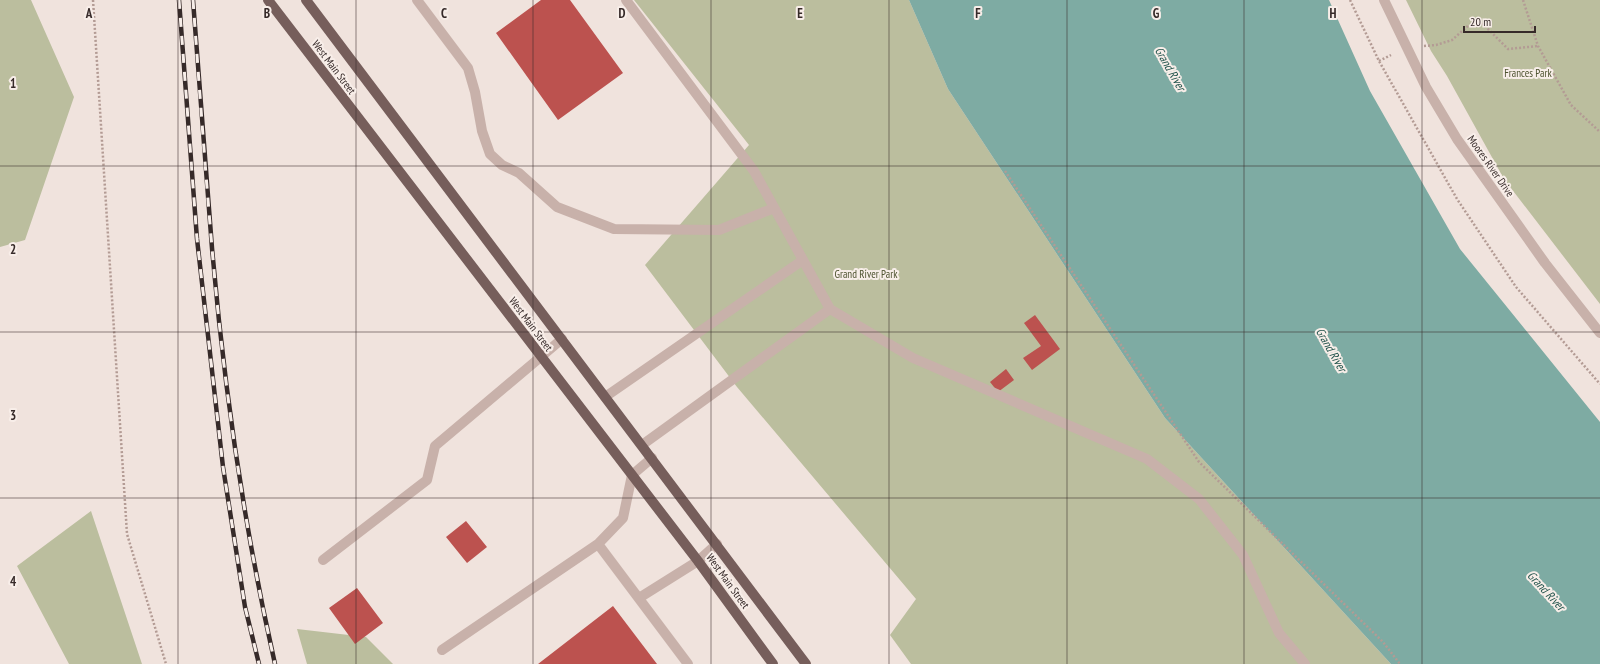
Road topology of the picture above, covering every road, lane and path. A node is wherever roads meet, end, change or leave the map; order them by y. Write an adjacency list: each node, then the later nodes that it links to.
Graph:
1 (92, 0): 31 (path)
2 (268, 0): 19 (main road, West Main Street)
3 (306, 0): 18 (main road, West Main Street)
4 (417, 0): 14 (street)
5 (626, 0): 14 (street)
6 (1350, 0): 11 (path)
7 (1384, 0): 10 (street, Moores River Drive)
8 (1523, 0): 9 (path)
9 (1538, 46): 10 (path); 12 (path)
10 (1406, 47): 11 (path); 17 (street, Moores River Drive)
11 (1379, 61): 20 (path)
12 (1600, 132)
13 (1005, 171): 36 (path)
14 (774, 208): 15 (street)
15 (803, 260): 16 (street); 21 (street)
16 (830, 309): 22 (street); 35 (street)
17 (1600, 333)
18 (562, 339): 19 (street); 21 (main road, West Main Street)
19 (542, 357): 24 (main road, West Main Street); 27 (street)
20 (1600, 384)
21 (605, 397): 22 (main road, West Main Street)
22 (642, 445): 23 (main road, West Main Street)
23 (652, 458): 24 (street); 26 (main road, West Main Street)
24 (632, 474): 25 (street); 28 (main road, West Main Street)
25 (598, 544): 29 (street); 30 (street)
26 (717, 544): 28 (street); 34 (main road, West Main Street)
27 (323, 560)
28 (698, 561): 29 (street); 33 (main road, West Main Street)
29 (639, 598): 32 (street)
30 (442, 650)
31 (166, 664)
32 (688, 664)
33 (773, 664)
34 (806, 664)
35 (1305, 664)
36 (1400, 664)

